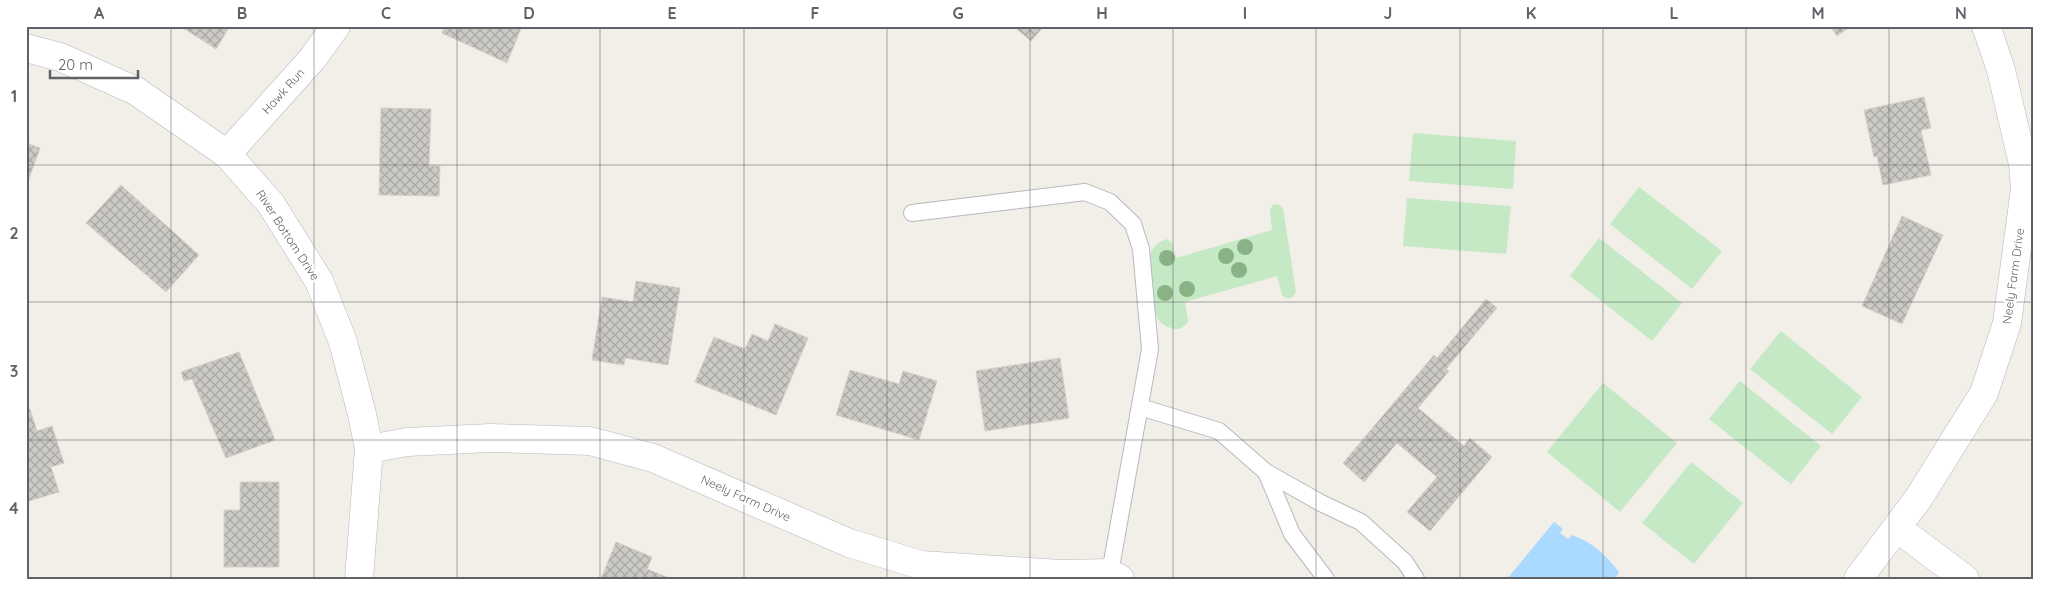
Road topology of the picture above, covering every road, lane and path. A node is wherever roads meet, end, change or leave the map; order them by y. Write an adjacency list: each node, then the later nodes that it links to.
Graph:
1 (336, 26): 4 (street, Hawk Run)
2 (1986, 26): 9 (street, Neely Farm Drive)
3 (26, 48): 4 (street, River Bottom Drive)
4 (227, 154): 7 (street, River Bottom Drive)
5 (912, 213): 6 (lane)
6 (1140, 408): 8 (lane); 10 (lane)
7 (369, 449): 10 (street, Neely Farm Drive); 11 (street, River Bottom Drive)
8 (1266, 472): 12 (lane); 13 (lane)
9 (1897, 528): 14 (street, Neely Farm Drive); 15 (street)
10 (1115, 576)
11 (359, 579)
12 (1326, 579)
13 (1416, 579)
14 (1858, 579)
15 (1965, 579)

